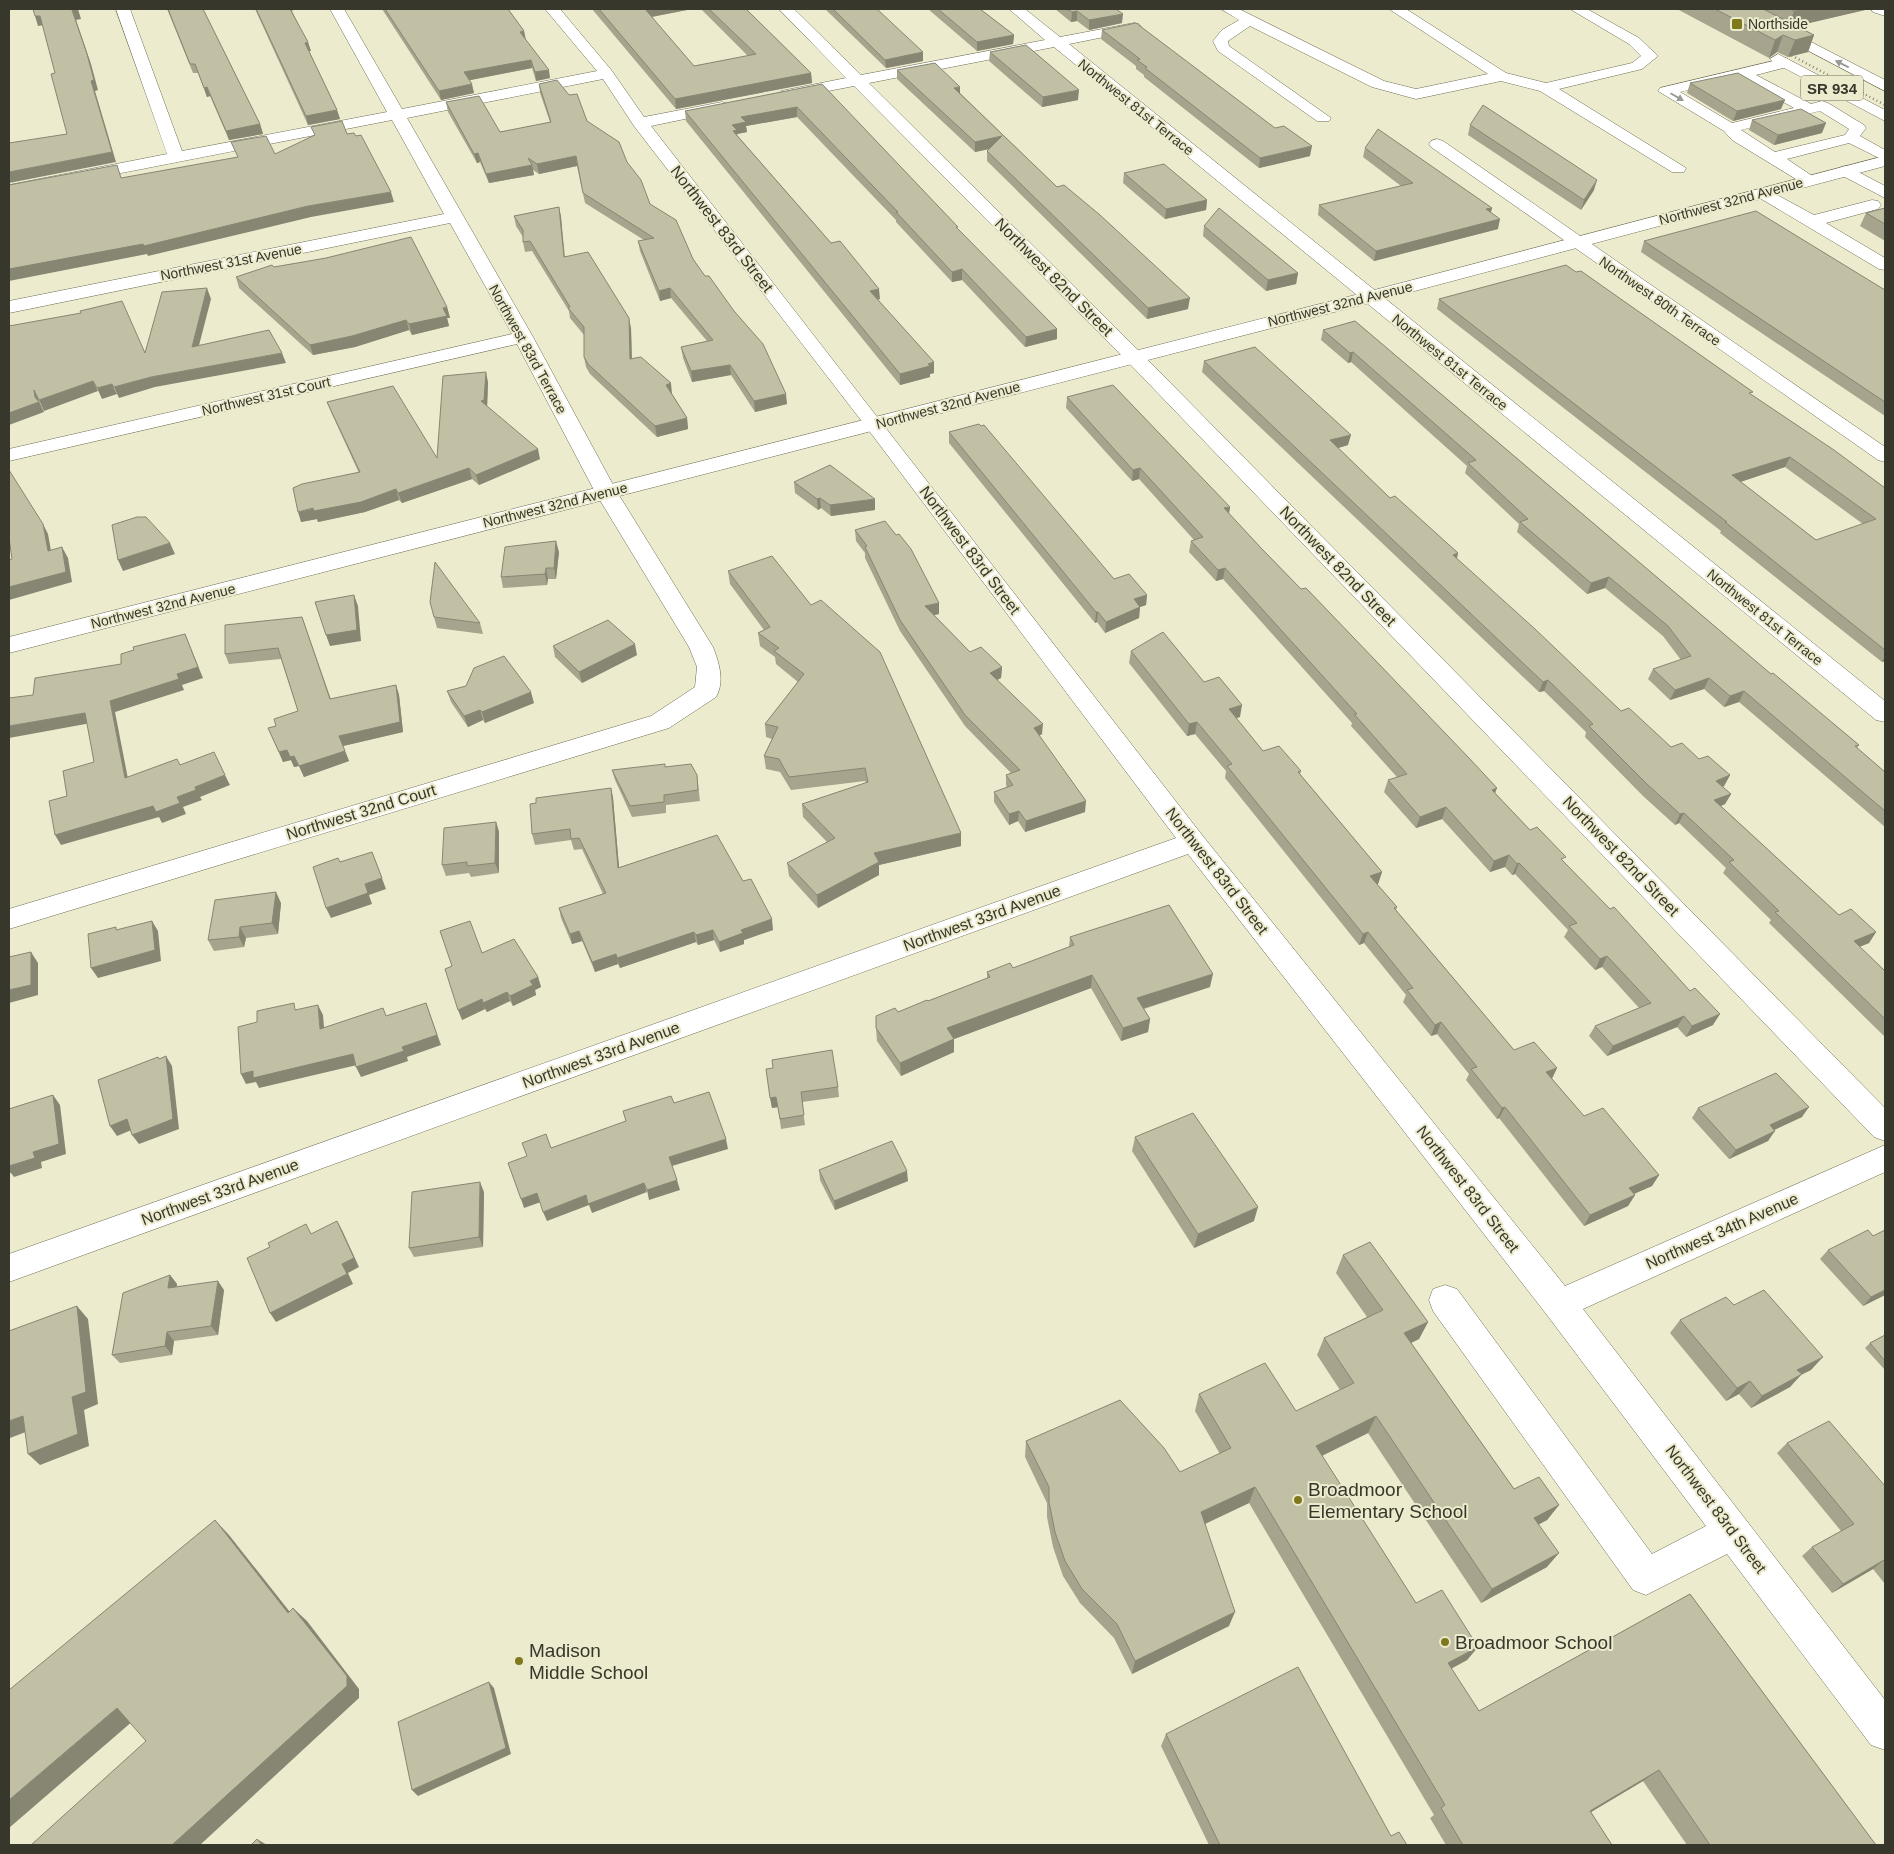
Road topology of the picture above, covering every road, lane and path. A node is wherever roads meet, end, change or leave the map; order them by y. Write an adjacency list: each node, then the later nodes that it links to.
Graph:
1 (123, 9): 32 (street)
2 (337, 9): 24 (street, Northwest 83rd Terrace)
3 (552, 9): 15 (street, Northwest 83rd Street)
4 (786, 9): 18 (street, Northwest 82nd Street)
5 (1016, 9): 14 (street, Northwest 81st Terrace)
6 (1228, 9): 12 (street)
7 (1396, 9): 17 (street)
8 (1577, 9): 20 (street)
9 (1736, 9): 19 (street, SR 934, one-way to 9)
10 (1878, 9): 11 (street)
11 (1885, 12)
12 (1248, 20): 17 (street); 26 (street)
13 (1134, 27): 14 (street)
14 (1056, 42): 18 (street); 46 (street, Northwest 81st Terrace)
15 (606, 74): 24 (street); 27 (street, Northwest 83rd Street)
16 (1743, 74): 23 (street); 25 (street, SR 934); 28 (street, one-way to 28)
17 (1501, 76): 20 (street)
18 (858, 79): 21 (street); 49 (street, Northwest 82nd Street)
19 (1885, 86)
20 (1546, 88): 35 (street)
21 (772, 97)
22 (735, 104): 27 (street)
23 (1808, 109): 28 (street); 29 (street)
24 (397, 116): 32 (street); 42 (street, Northwest 83rd Terrace)
25 (1885, 116)
26 (1323, 118)
27 (640, 123): 50 (street, Northwest 83rd Street)
28 (1730, 128): 33 (street)
29 (1851, 138): 31 (street); 33 (street)
30 (1436, 144): 44 (street, Northwest 80th Terrace)
31 (1885, 156)
32 (176, 157): 38 (street)
33 (1773, 158): 37 (street)
34 (1885, 160): 36 (street, Northwest 32nd Avenue)
35 (1678, 168)
36 (1847, 170): 37 (street, Northwest 32nd Avenue); 40 (street)
37 (1810, 180): 39 (street, Northwest 32nd Avenue)
38 (9, 190)
39 (1764, 193): 43 (street); 44 (street, Northwest 32nd Avenue)
40 (1885, 193)
41 (1872, 205): 43 (street)
42 (453, 217): 47 (street, Northwest 31st Avenue); 48 (street, Northwest 83rd Terrace)
43 (1812, 221): 45 (street)
44 (1575, 242): 46 (street, Northwest 32nd Avenue); 52 (street, Northwest 80th Terrace)
45 (1885, 265)
46 (1370, 297): 49 (street, Northwest 32nd Avenue); 56 (street, Northwest 81st Terrace)
47 (9, 307)
48 (523, 337): 51 (street, Northwest 31st Court); 53 (street, Northwest 83rd Terrace)
49 (1134, 356): 50 (street, Northwest 32nd Avenue); 59 (street, Northwest 82nd Street)
50 (874, 424): 53 (street, Northwest 32nd Avenue); 57 (street, Northwest 83rd Street)
51 (9, 455)
52 (1885, 456)
53 (606, 492): 54 (street, Northwest 32nd Avenue); 55 (street, Northwest 83rd Terrace)
54 (9, 645)
55 (706, 691): 58 (street, Northwest 32nd Court)
56 (1883, 710)
57 (1193, 842): 61 (street, Northwest 33rd Avenue); 63 (street, Northwest 83rd Street)
58 (9, 919)
59 (1885, 1128)
60 (1885, 1158): 63 (street, Northwest 34th Avenue)
61 (9, 1268)
62 (1445, 1300): 64 (street)
63 (1559, 1304): 64 (street, Northwest 83rd Street)
64 (1733, 1531): 65 (street, Northwest 83rd Street)
65 (1885, 1730)

